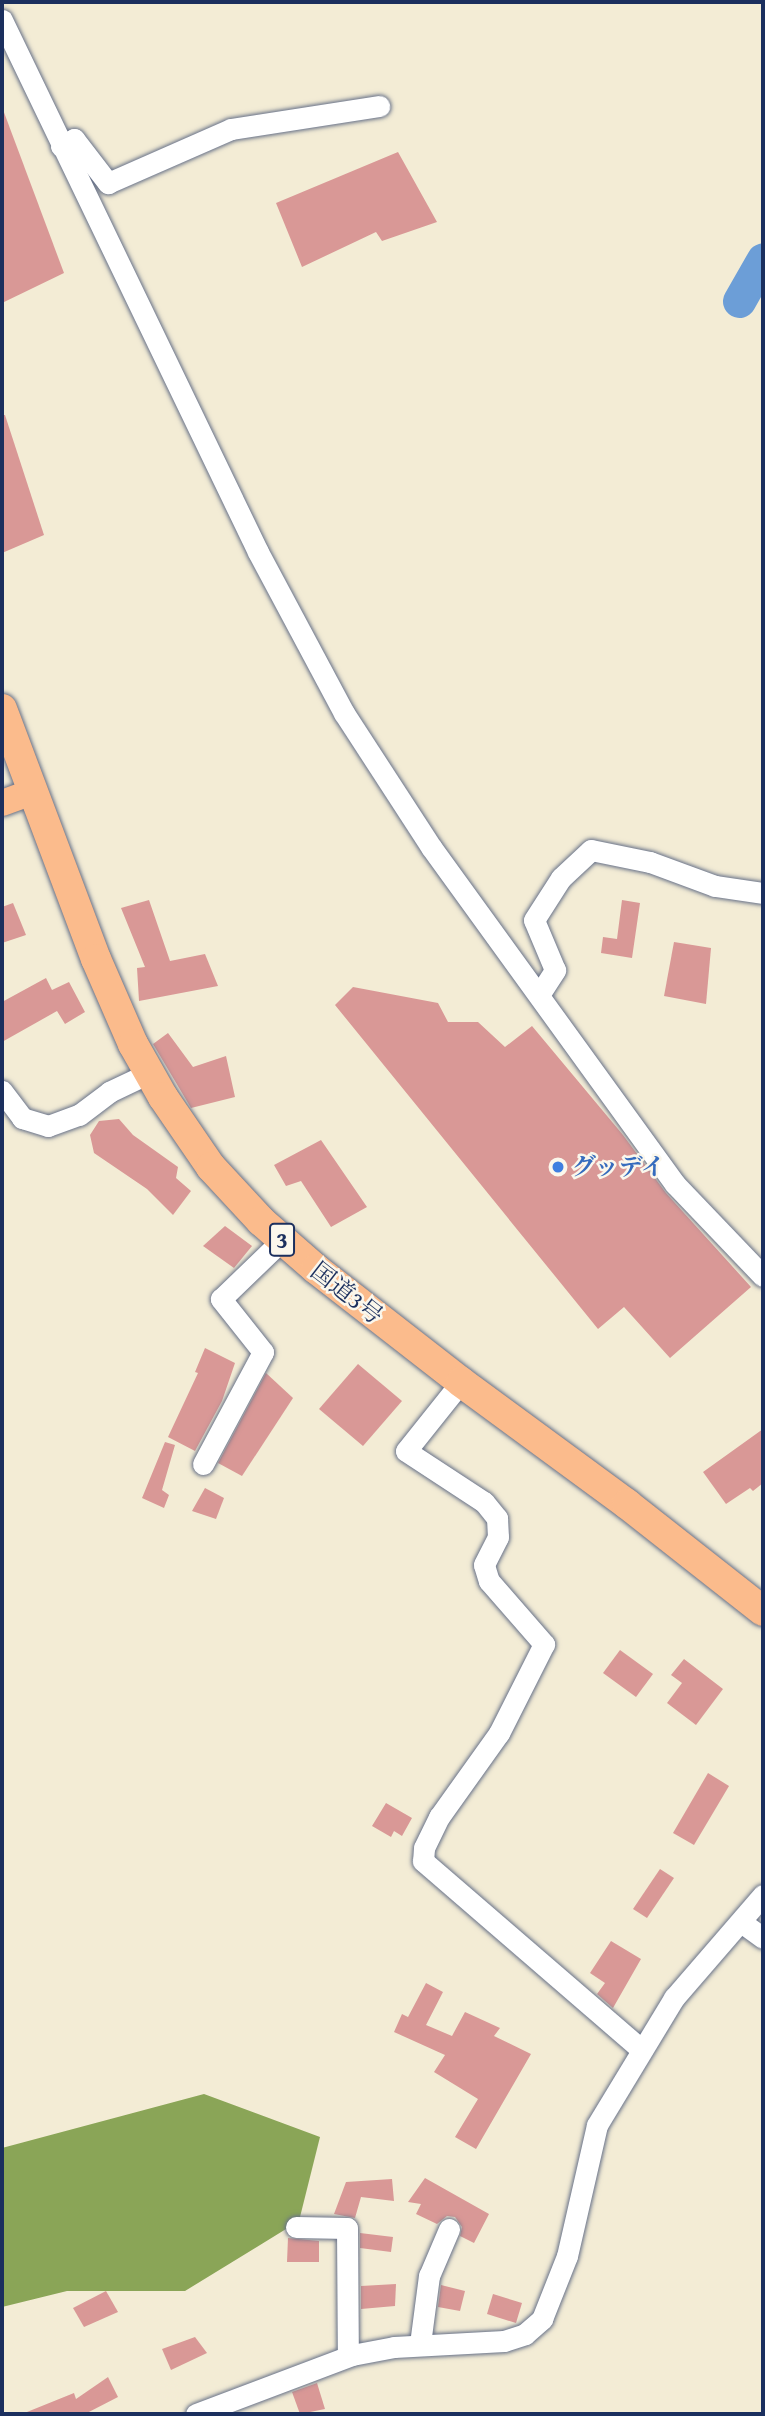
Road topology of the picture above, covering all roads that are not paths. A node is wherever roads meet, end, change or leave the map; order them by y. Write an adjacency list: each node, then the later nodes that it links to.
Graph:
1 (2, 20): 3 (street)
2 (379, 107): 3 (street)
3 (61, 146): 8 (street)
4 (2, 709): 5 (highway, 国道3号 / 3)
5 (32, 792): 6 (main road); 9 (highway, 国道3号 / 3)
6 (2, 803)
7 (763, 893): 8 (street)
8 (539, 995): 12 (street)
9 (149, 1073): 10 (street); 11 (highway, 国道3号 / 3)
10 (2, 1091)
11 (282, 1240): 13 (highway, 国道3号 / 3); 14 (street)
12 (763, 1276)
13 (461, 1382): 15 (highway, 国道3号 / 3); 19 (street)
14 (203, 1464)
15 (763, 1611)
16 (763, 1895): 17 (street)
17 (741, 1922): 18 (street); 19 (street)
18 (763, 1938)
19 (642, 2050): 22 (street)
20 (296, 2227): 23 (street)
21 (449, 2229): 22 (street)
22 (420, 2344): 23 (street)
23 (348, 2357): 24 (street)
24 (196, 2414)

